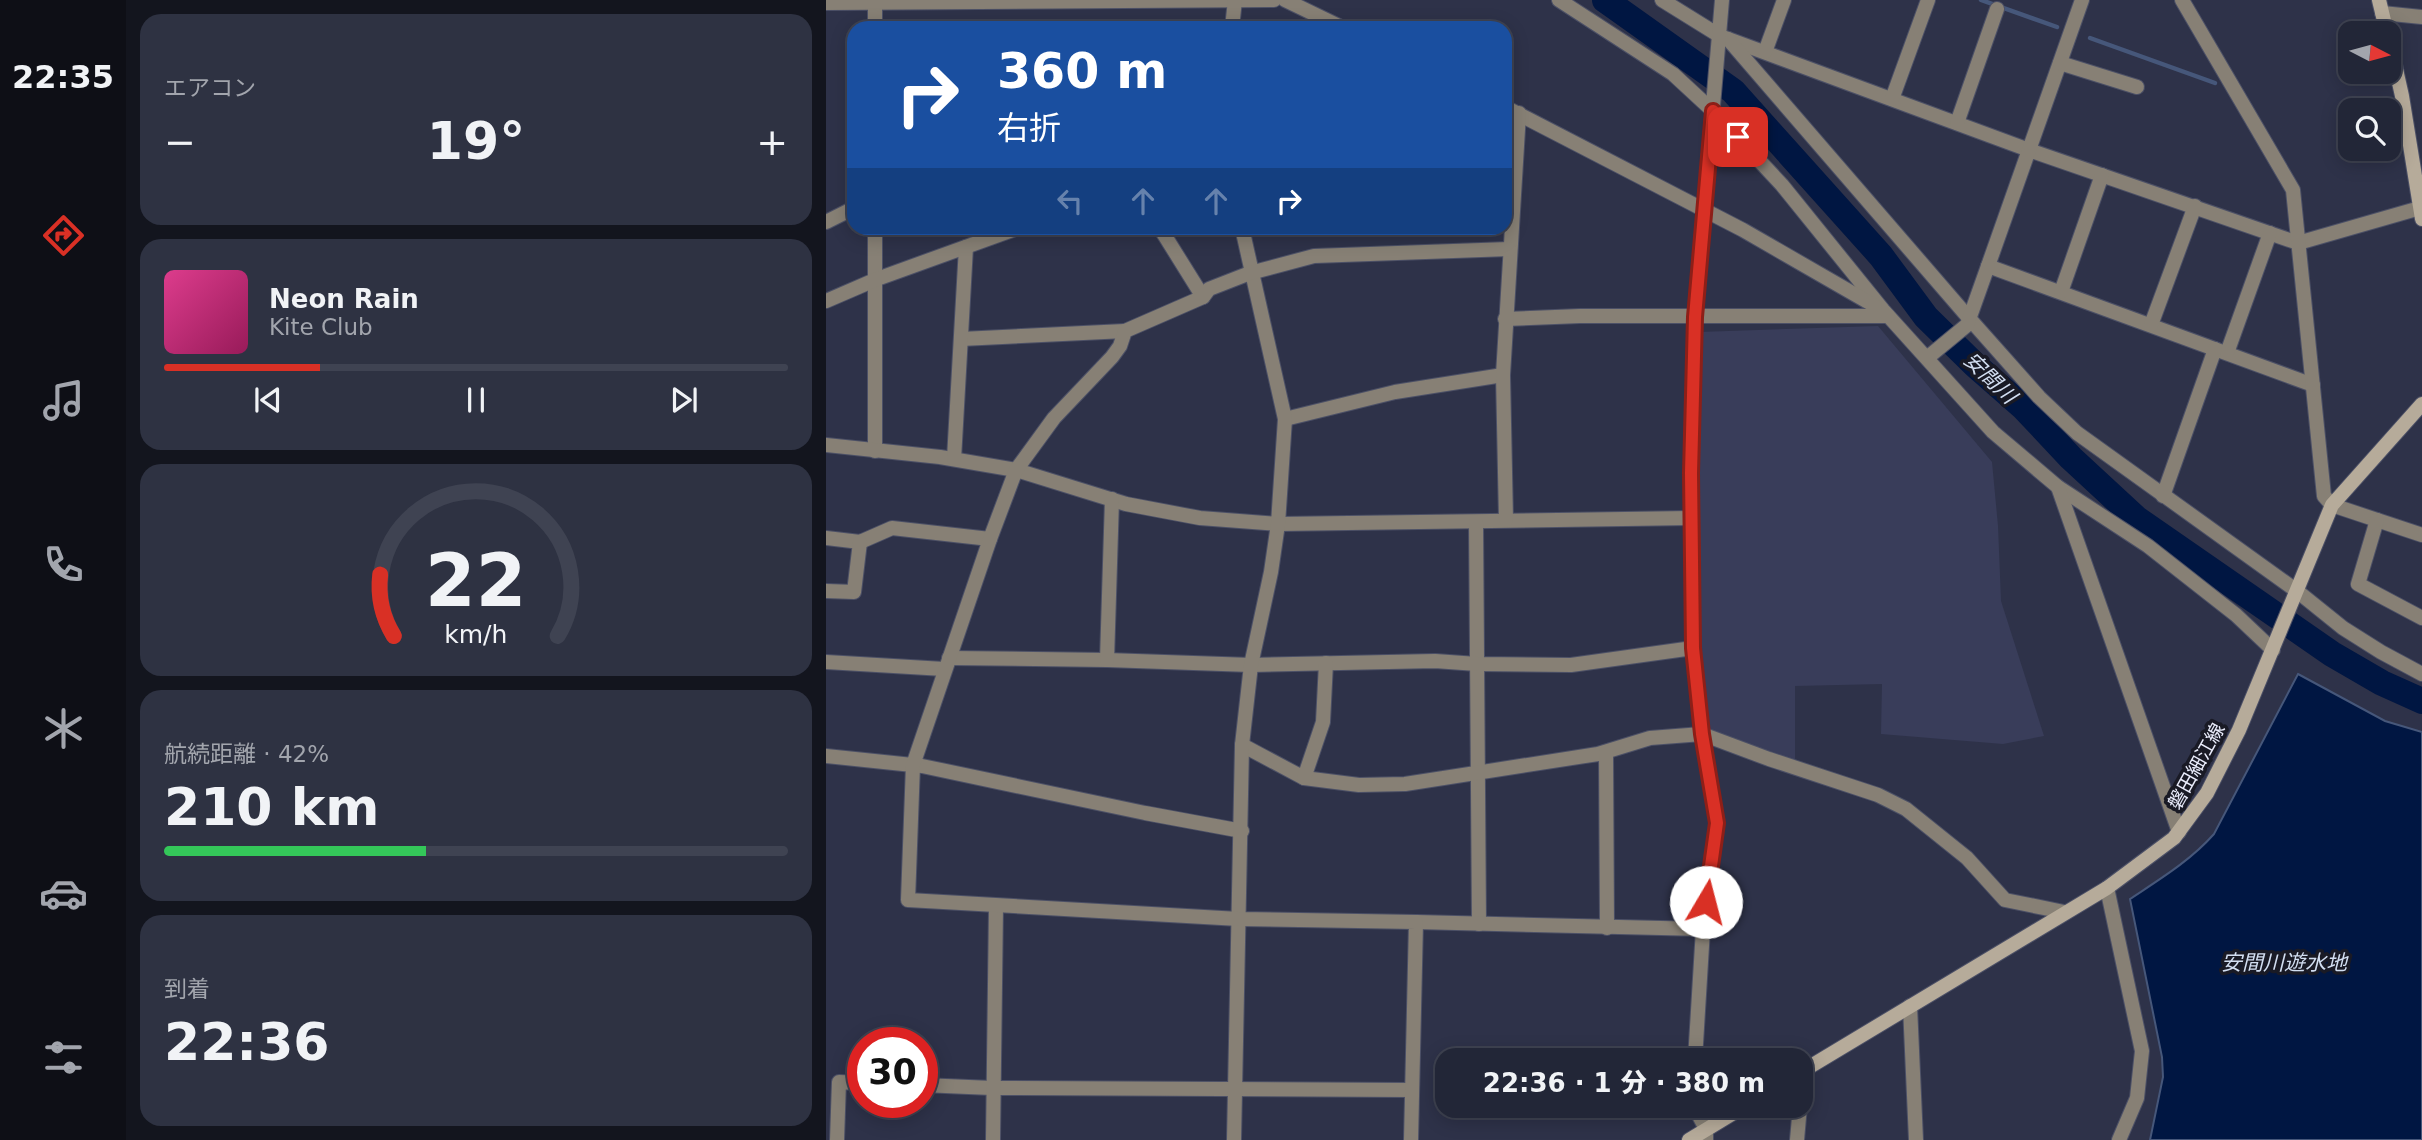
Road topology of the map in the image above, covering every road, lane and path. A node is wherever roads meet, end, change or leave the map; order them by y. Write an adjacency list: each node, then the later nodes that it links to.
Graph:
1 (1274, 0): 11 (street)
2 (1285, 0): 18 (street)
3 (1559, 0): 25 (street)
4 (1662, 0): 19 (street)
5 (1722, 0): 19 (street)
6 (1784, 0): 20 (street)
7 (1928, 0): 24 (street)
8 (2082, 0): 21 (street)
9 (2182, 0): 41 (street)
10 (875, 1): 11 (street); 12 (street); 16 (street)
11 (1235, 1): 17 (street)
12 (826, 3)
13 (2380, 7): 15 (street)
14 (1997, 9): 27 (street)
15 (2422, 17)
16 (875, 21)
17 (1233, 21)
18 (1328, 21)
19 (1722, 40): 20 (street); 25 (street); 53 (street)
20 (1765, 52): 24 (street)
21 (2060, 62): 23 (street); 28 (street)
22 (2399, 84): 33 (main road)
23 (2137, 88)
24 (1892, 99): 27 (street)
25 (1714, 107): 31 (street); 50 (street)
26 (1512, 110): 31 (street)
27 (1957, 123): 28 (street)
28 (2029, 150): 29 (street); 44 (street)
29 (2102, 174): 30 (street); 47 (street)
30 (2195, 206): 35 (street); 54 (street)
31 (1704, 209): 50 (street); 51 (street)
32 (847, 212): 34 (street)
33 (2421, 214): 41 (street)
34 (826, 222)
35 (2270, 233): 41 (street); 57 (street)
36 (875, 235): 46 (street)
37 (999, 235): 42 (street)
38 (1164, 235): 48 (street)
39 (1243, 235): 45 (street)
40 (1509, 235): 43 (street)
41 (2298, 243): 60 (street)
42 (966, 247): 46 (street); 56 (street)
43 (1509, 249): 45 (street); 52 (street)
44 (1988, 266): 47 (street); 53 (street)
45 (1250, 273): 48 (street); 62 (street)
46 (877, 279): 49 (street); 64 (street)
47 (2061, 292): 54 (street)
48 (1203, 297): 55 (street)
49 (826, 301)
50 (1885, 313): 51 (street); 58 (street)
51 (1695, 317): 52 (street); 71 (street)
52 (1505, 319): 59 (street)
53 (1968, 321): 58 (street); 68 (street)
54 (2151, 325): 57 (street)
55 (1125, 331): 56 (street); 66 (street)
56 (961, 339): 65 (street)
57 (2221, 351): 60 (street); 68 (street)
58 (1930, 355): 67 (street)
59 (1503, 375): 62 (street); 72 (street)
60 (2313, 384): 70 (street)
61 (2422, 404): 70 (main road, 磐田細江線)
62 (1285, 419): 75 (street)
63 (826, 445): 64 (street)
64 (875, 451): 65 (street)
65 (954, 459): 66 (street)
66 (1016, 470): 69 (street); 78 (street)
67 (2058, 487): 84 (street); 100 (street)
68 (2163, 496): 81 (street)
69 (1112, 499): 75 (street); 85 (street)
70 (2332, 505): 73 (street); 81 (main road, 磐田細江線)
71 (1691, 518): 72 (street); 83 (street)
72 (1506, 520): 74 (street)
73 (2377, 520): 76 (street); 82 (street)
74 (1476, 522): 75 (street); 89 (street)
75 (1278, 524): 90 (street)
76 (2422, 535)
77 (826, 538): 79 (street)
78 (990, 539): 79 (street); 87 (street)
79 (860, 542): 80 (street)
80 (826, 591)
81 (2297, 592): 84 (main road, 磐田細江線); 91 (street)
82 (2422, 618)
83 (1693, 648): 89 (street); 92 (street)
84 (2273, 650): 100 (main road, 磐田細江線)
85 (1107, 660): 87 (street); 90 (street)
86 (826, 662): 87 (street)
87 (947, 663): 96 (street)
88 (1326, 663): 89 (street); 90 (street); 98 (street)
89 (1477, 664): 97 (street)
90 (1251, 665): 93 (street)
91 (2422, 674)
92 (1702, 734): 94 (street); 103 (street); 108 (street)
93 (1242, 745): 98 (street); 99 (street)
94 (1606, 752): 97 (street); 107 (street)
95 (826, 756): 96 (street)
96 (913, 765): 99 (street); 102 (street)
97 (1478, 775): 98 (street); 106 (street)
98 (1304, 778)
99 (1242, 831): 104 (street)
100 (2179, 832): 101 (main road, 磐田細江線)
101 (2107, 888): 103 (main road, 磐田細江線); 128 (street)
102 (996, 906): 104 (street); 115 (street)
103 (2064, 912): 109 (main road, 磐田細江線)
104 (1239, 919): 105 (street); 114 (street)
105 (1416, 922): 106 (street); 116 (street)
106 (1479, 924): 107 (street)
107 (1607, 928): 108 (street)
108 (1703, 929): 110 (street)
109 (1910, 1006): 111 (main road, 磐田細江線); 127 (street)
110 (1696, 1048)
111 (1813, 1065)
112 (832, 1082): 121 (street)
113 (938, 1086): 115 (street)
114 (1236, 1087): 115 (street); 116 (street); 123 (street)
115 (992, 1088): 122 (street)
116 (1412, 1090): 124 (street)
117 (1699, 1118): 120 (street)
118 (1729, 1118): 120 (main road)
119 (1799, 1118): 126 (street)
120 (1706, 1135): 125 (main road)
121 (837, 1140)
122 (993, 1140)
123 (1234, 1140)
124 (1411, 1140)
125 (1689, 1140)
126 (1797, 1140)
127 (1916, 1140)
128 (2119, 1140)

